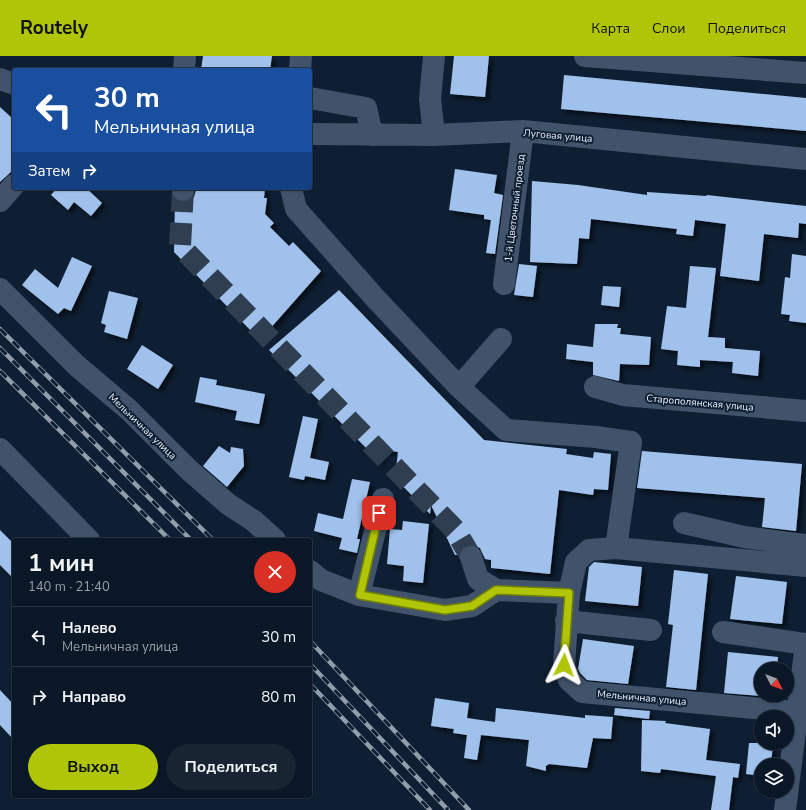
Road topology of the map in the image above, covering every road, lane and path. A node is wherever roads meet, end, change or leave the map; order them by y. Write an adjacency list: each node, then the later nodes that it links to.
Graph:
1 (185, 56): 5 (street)
2 (301, 56): 6 (street)
3 (434, 56): 14 (street)
4 (585, 56): 7 (street)
5 (184, 68)
6 (300, 68)
7 (806, 73)
8 (0, 79): 9 (street)
9 (12, 83)
10 (312, 98): 13 (street)
11 (523, 131): 14 (street, Луговая улица); 15 (street, Луговая улица); 19 (street, 1-й Цветочный проезд)
12 (312, 134): 13 (street, Луговая улица)
13 (372, 135): 14 (street, Луговая улица)
14 (434, 135)
15 (806, 159)
16 (12, 187): 18 (street)
17 (291, 190): 22 (street)
18 (0, 201)
19 (504, 284)
20 (0, 289): 29 (street, Мельничная улица)
21 (501, 339): 22 (street)
22 (459, 387): 31 (street)
23 (595, 387): 24 (street, Старополянская улица)
24 (806, 411)
25 (0, 449): 28 (street)
26 (383, 499): 37 (street)
27 (684, 523): 30 (street)
28 (87, 538)
29 (273, 538)
30 (806, 545)
31 (616, 548): 33 (street, Мельничная улица); 36 (street, Мельничная улица)
32 (471, 557): 35 (street)
33 (806, 566)
34 (312, 573): 37 (street)
35 (496, 590): 36 (street); 37 (street)
36 (569, 593): 38 (street, Мельничная улица)
37 (360, 595)
38 (566, 621): 39 (street); 42 (street, Мельничная улица)
39 (651, 630)
40 (723, 632): 41 (street)
41 (806, 644): 42 (street)
42 (801, 713): 43 (street)
43 (785, 810)

